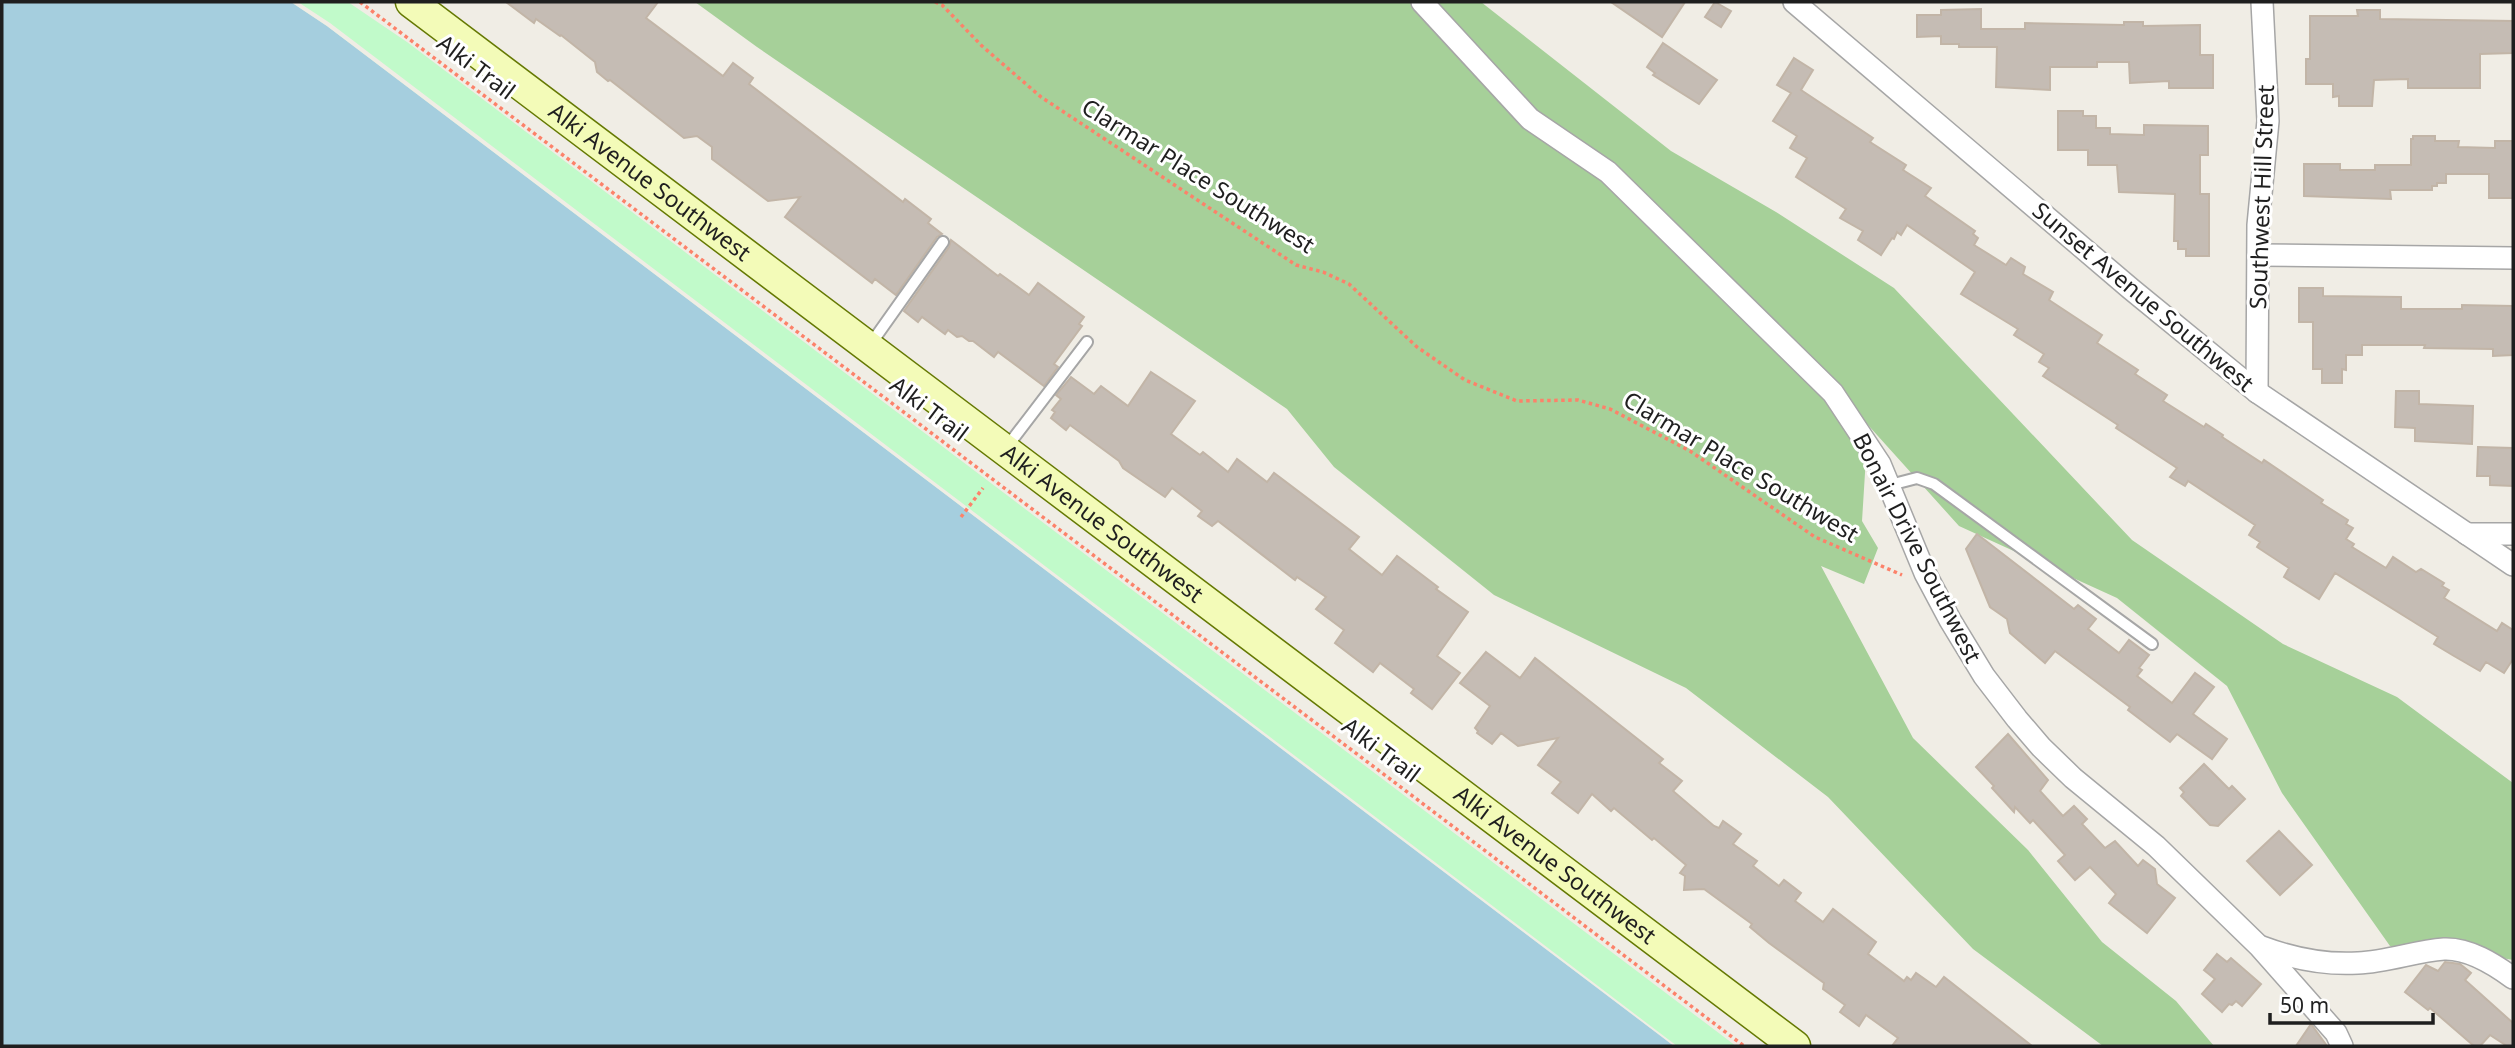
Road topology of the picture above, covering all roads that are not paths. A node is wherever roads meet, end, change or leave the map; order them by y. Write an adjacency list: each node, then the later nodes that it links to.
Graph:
1 (411, 2): 9 (main road, Alki Avenue Southwest)
2 (1422, 2): 12 (street, Bonair Drive Southwest)
3 (1794, 2): 10 (street, Sunset Avenue Southwest)
4 (2262, 2): 6 (street, Southwest Hill Street)
5 (943, 242): 9 (lane)
6 (2258, 255): 7 (street); 10 (street, Southwest Hill Street)
7 (2513, 258)
8 (1087, 342): 11 (lane)
9 (869, 347): 11 (main road, Alki Avenue Southwest)
10 (2257, 392): 13 (street, Sunset Avenue Southwest)
11 (1004, 450): 20 (main road, Alki Avenue Southwest)
12 (1890, 485): 16 (lane); 17 (street, Bonair Drive Southwest)
13 (2467, 534): 14 (street); 15 (street, Sunset Avenue Southwest)
14 (2513, 534)
15 (2513, 565)
16 (2152, 644)
17 (2260, 947): 18 (street); 19 (street, Bonair Drive Southwest)
18 (2513, 978)
19 (2342, 1042)
20 (1795, 1046)

